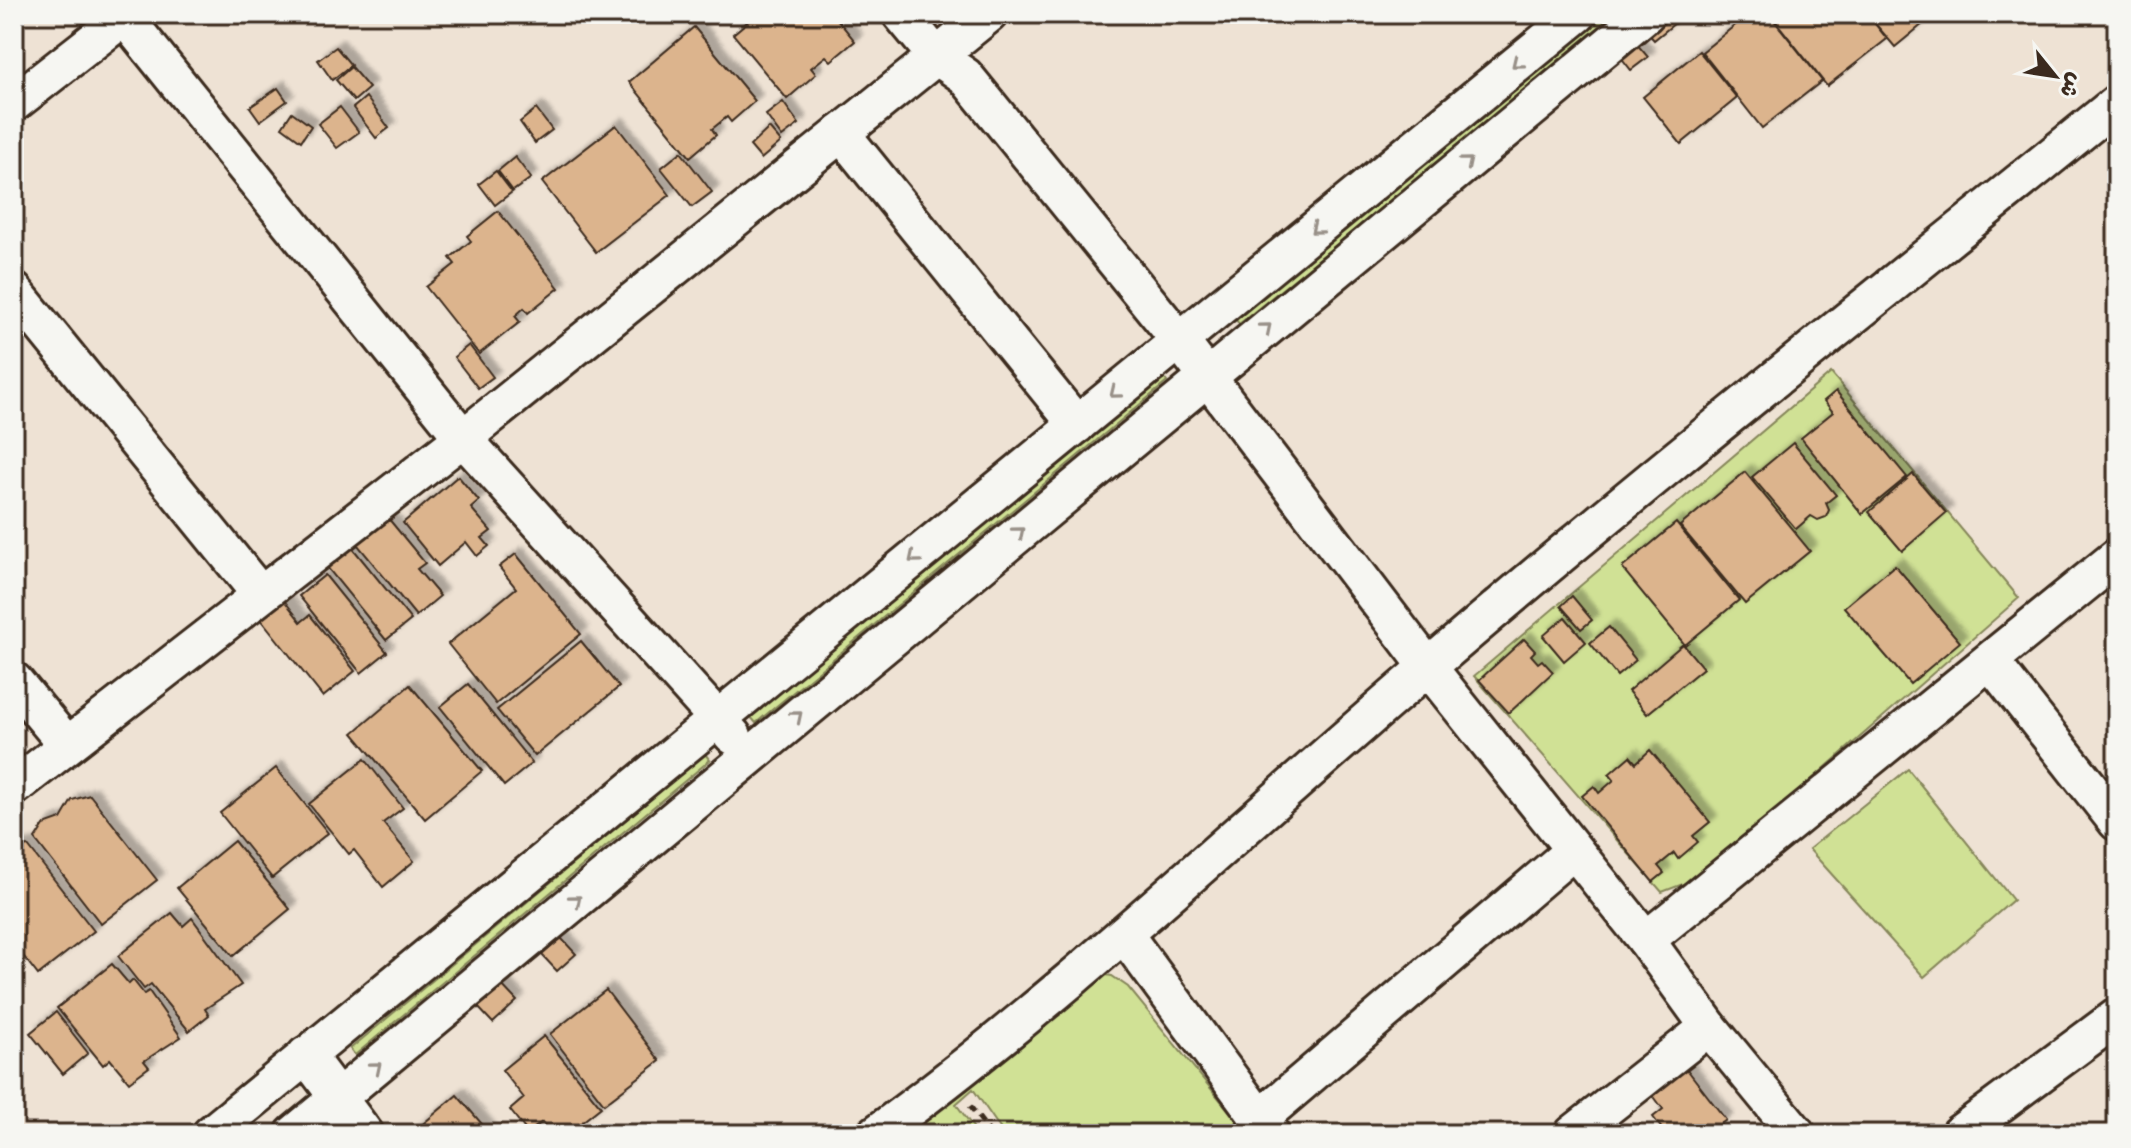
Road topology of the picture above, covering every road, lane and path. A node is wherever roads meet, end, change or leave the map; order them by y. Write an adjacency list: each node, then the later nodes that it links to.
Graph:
1 (901, 14): 6 (street)
2 (989, 14): 6 (street)
3 (1578, 14): 11 (street, one-way to 11)
4 (1646, 14): 12 (street, one-way to 4)
5 (123, 15): 7 (street); 14 (street)
6 (936, 56): 9 (street); 11 (street)
7 (14, 103)
8 (2117, 103): 18 (street)
9 (841, 133): 13 (street); 14 (street)
10 (14, 291): 16 (street)
11 (1180, 341): 12 (street); 13 (street, one-way to 13)
12 (1206, 377): 18 (street); 22 (street, one-way to 12)
13 (1077, 425): 20 (street, one-way to 20)
14 (463, 438): 16 (street); 20 (street)
15 (2117, 557): 17 (street)
16 (260, 594): 21 (street)
17 (1991, 662): 24 (street); 27 (street)
18 (1428, 667): 25 (street); 26 (street)
19 (14, 681): 21 (street)
20 (719, 719): 22 (street); 30 (street)
21 (67, 745): 23 (street)
22 (749, 755): 31 (street, one-way to 22)
23 (14, 787)
24 (2117, 822)
25 (1573, 851): 27 (street); 32 (street)
26 (1124, 934): 32 (street); 36 (street)
27 (1646, 940): 29 (street)
28 (2117, 1017): 39 (street)
29 (1709, 1027): 37 (street); 38 (street)
30 (306, 1055): 31 (street); 33 (street)
31 (339, 1098): 34 (street); 35 (street)
32 (1265, 1126)
33 (211, 1134)
34 (294, 1134)
35 (365, 1134)
36 (876, 1134)
37 (1573, 1134)
38 (1797, 1134)
39 (1959, 1134)

